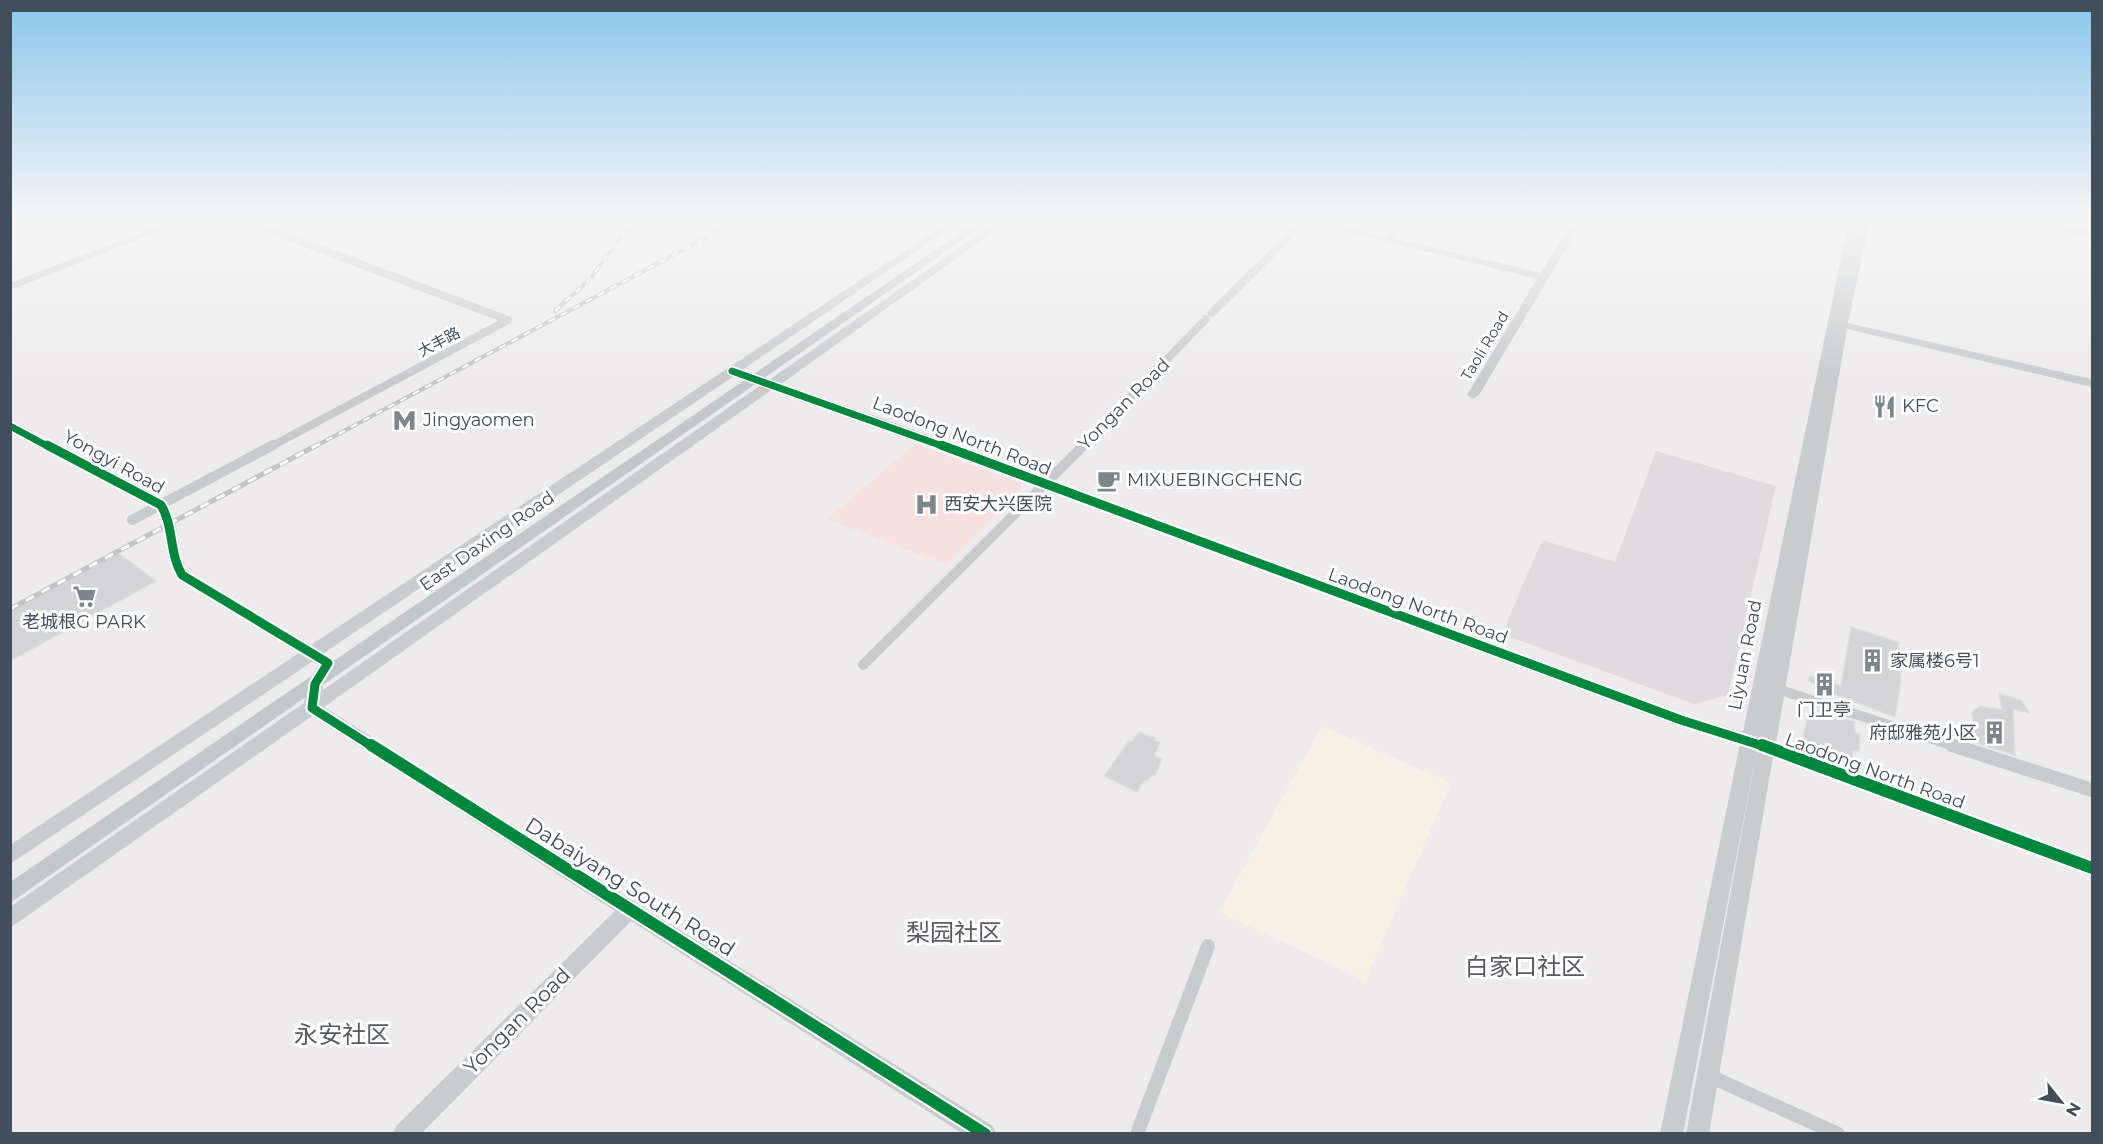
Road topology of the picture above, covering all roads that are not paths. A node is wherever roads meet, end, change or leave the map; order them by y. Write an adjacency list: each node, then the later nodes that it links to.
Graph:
1 (45, 273): 13 (main road)
2 (385, 273): 21 (street, 大丰路)
3 (884, 273): 15 (main road)
4 (896, 273): 15 (main road, East Daxing Road)
5 (903, 273): 15 (main road, East Daxing Road)
6 (930, 273): 17 (main road)
7 (1252, 273): 20 (street, Yongan Road)
8 (1528, 273): 12 (main road)
9 (1545, 273): 12 (main road, Taoli Road)
10 (1846, 273): 14 (main road, Liyuan Road)
11 (1851, 273): 14 (main road, Liyuan Road)
12 (1543, 277): 18 (main road, Taoli Road)
13 (10, 287)
14 (1838, 324): 16 (main road); 26 (main road, Liyuan Road); 28 (main road, Liyuan Road)
15 (745, 375): 17 (main road, Laodong North Road); 23 (main road, East Daxing Road); 25 (main road, East Daxing Road)
16 (2092, 383)
17 (772, 385): 20 (main road, Laodong North Road); 27 (main road)
18 (1473, 395)
19 (10, 426): 21 (main road, Yongyi Road)
20 (1044, 485): 24 (street, Yongan Road); 28 (main road, Laodong North Road)
21 (161, 505): 22 (street, 大丰路); 23 (main road, Yongyi Road)
22 (132, 520)
23 (320, 658): 25 (main road); 30 (main road); 32 (main road, East Daxing Road)
24 (863, 665)
25 (315, 684): 27 (main road); 33 (main road, East Daxing Road)
26 (1777, 689): 28 (main road, Liyuan Road); 29 (street)
27 (312, 708): 34 (main road, Dabaiyang South Road); 35 (main road)
28 (1757, 744): 31 (main road, Laodong North Road); 37 (main road, Liyuan Road); 41 (main road, Liyuan Road)
29 (2092, 790)
30 (10, 856)
31 (2092, 868)
32 (10, 881)
33 (10, 894)
34 (631, 908): 38 (main road, Yongan Road); 39 (main road, Dabaiyang South Road)
35 (10, 919)
36 (1208, 946): 40 (street)
37 (1707, 1075): 42 (main road, Liyuan Road); 43 (street)
38 (404, 1134)
39 (985, 1134)
40 (1137, 1134)
41 (1671, 1134)
42 (1697, 1134)
43 (1838, 1134)

